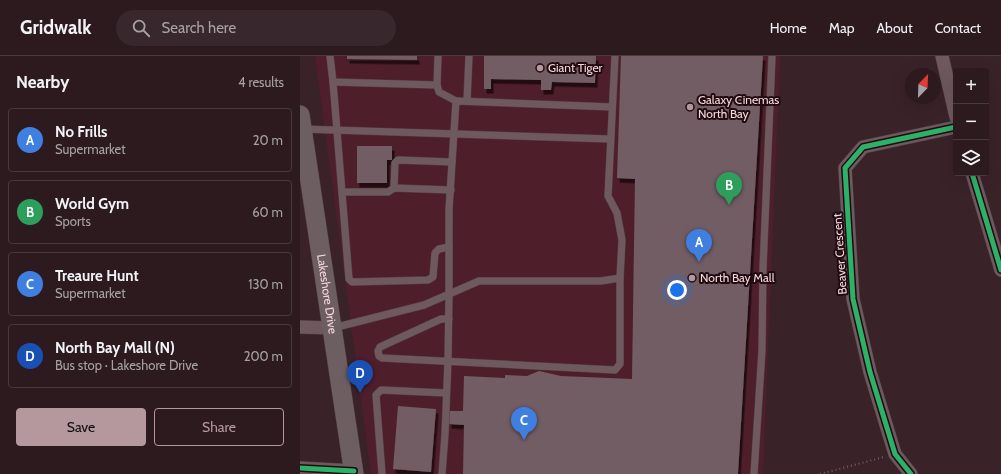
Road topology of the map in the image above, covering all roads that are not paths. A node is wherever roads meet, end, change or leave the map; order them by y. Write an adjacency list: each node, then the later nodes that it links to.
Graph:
1 (330, 56): 7 (lane)
2 (438, 56): 8 (lane)
3 (469, 56): 10 (lane)
4 (615, 56): 12 (lane)
5 (772, 56): 37 (lane)
6 (942, 56): 11 (street)
7 (333, 82): 8 (lane); 15 (lane)
8 (437, 85): 9 (lane)
9 (456, 101): 10 (lane); 16 (lane)
10 (467, 101): 12 (lane)
11 (953, 104)
12 (612, 107): 17 (lane)
13 (301, 122): 15 (lane); 20 (main road, Lakeshore Drive)
14 (953, 128): 38 (street, Beaver Crescent)
15 (337, 130): 16 (lane); 23 (lane)
16 (454, 134): 17 (lane); 18 (lane)
17 (610, 139): 26 (lane)
18 (452, 162): 21 (lane); 22 (lane)
19 (973, 176): 25 (street)
20 (305, 188): 30 (main road, Lakeshore Drive)
21 (394, 188): 22 (lane); 23 (lane)
22 (451, 190): 24 (lane)
23 (342, 192): 24 (lane)
24 (449, 247): 27 (lane)
25 (1001, 270)
26 (620, 278): 27 (lane); 31 (lane)
27 (450, 294): 28 (lane); 30 (lane)
28 (449, 319): 31 (lane); 31 (lane)
29 (300, 327): 30 (street)
30 (332, 328): 34 (main road, Lakeshore Drive)
31 (448, 360): 32 (lane)
32 (446, 393): 35 (lane); 36 (lane)
33 (300, 468): 34 (street)
34 (354, 472)
35 (382, 474)
36 (442, 474)
37 (754, 474)
38 (911, 474)

